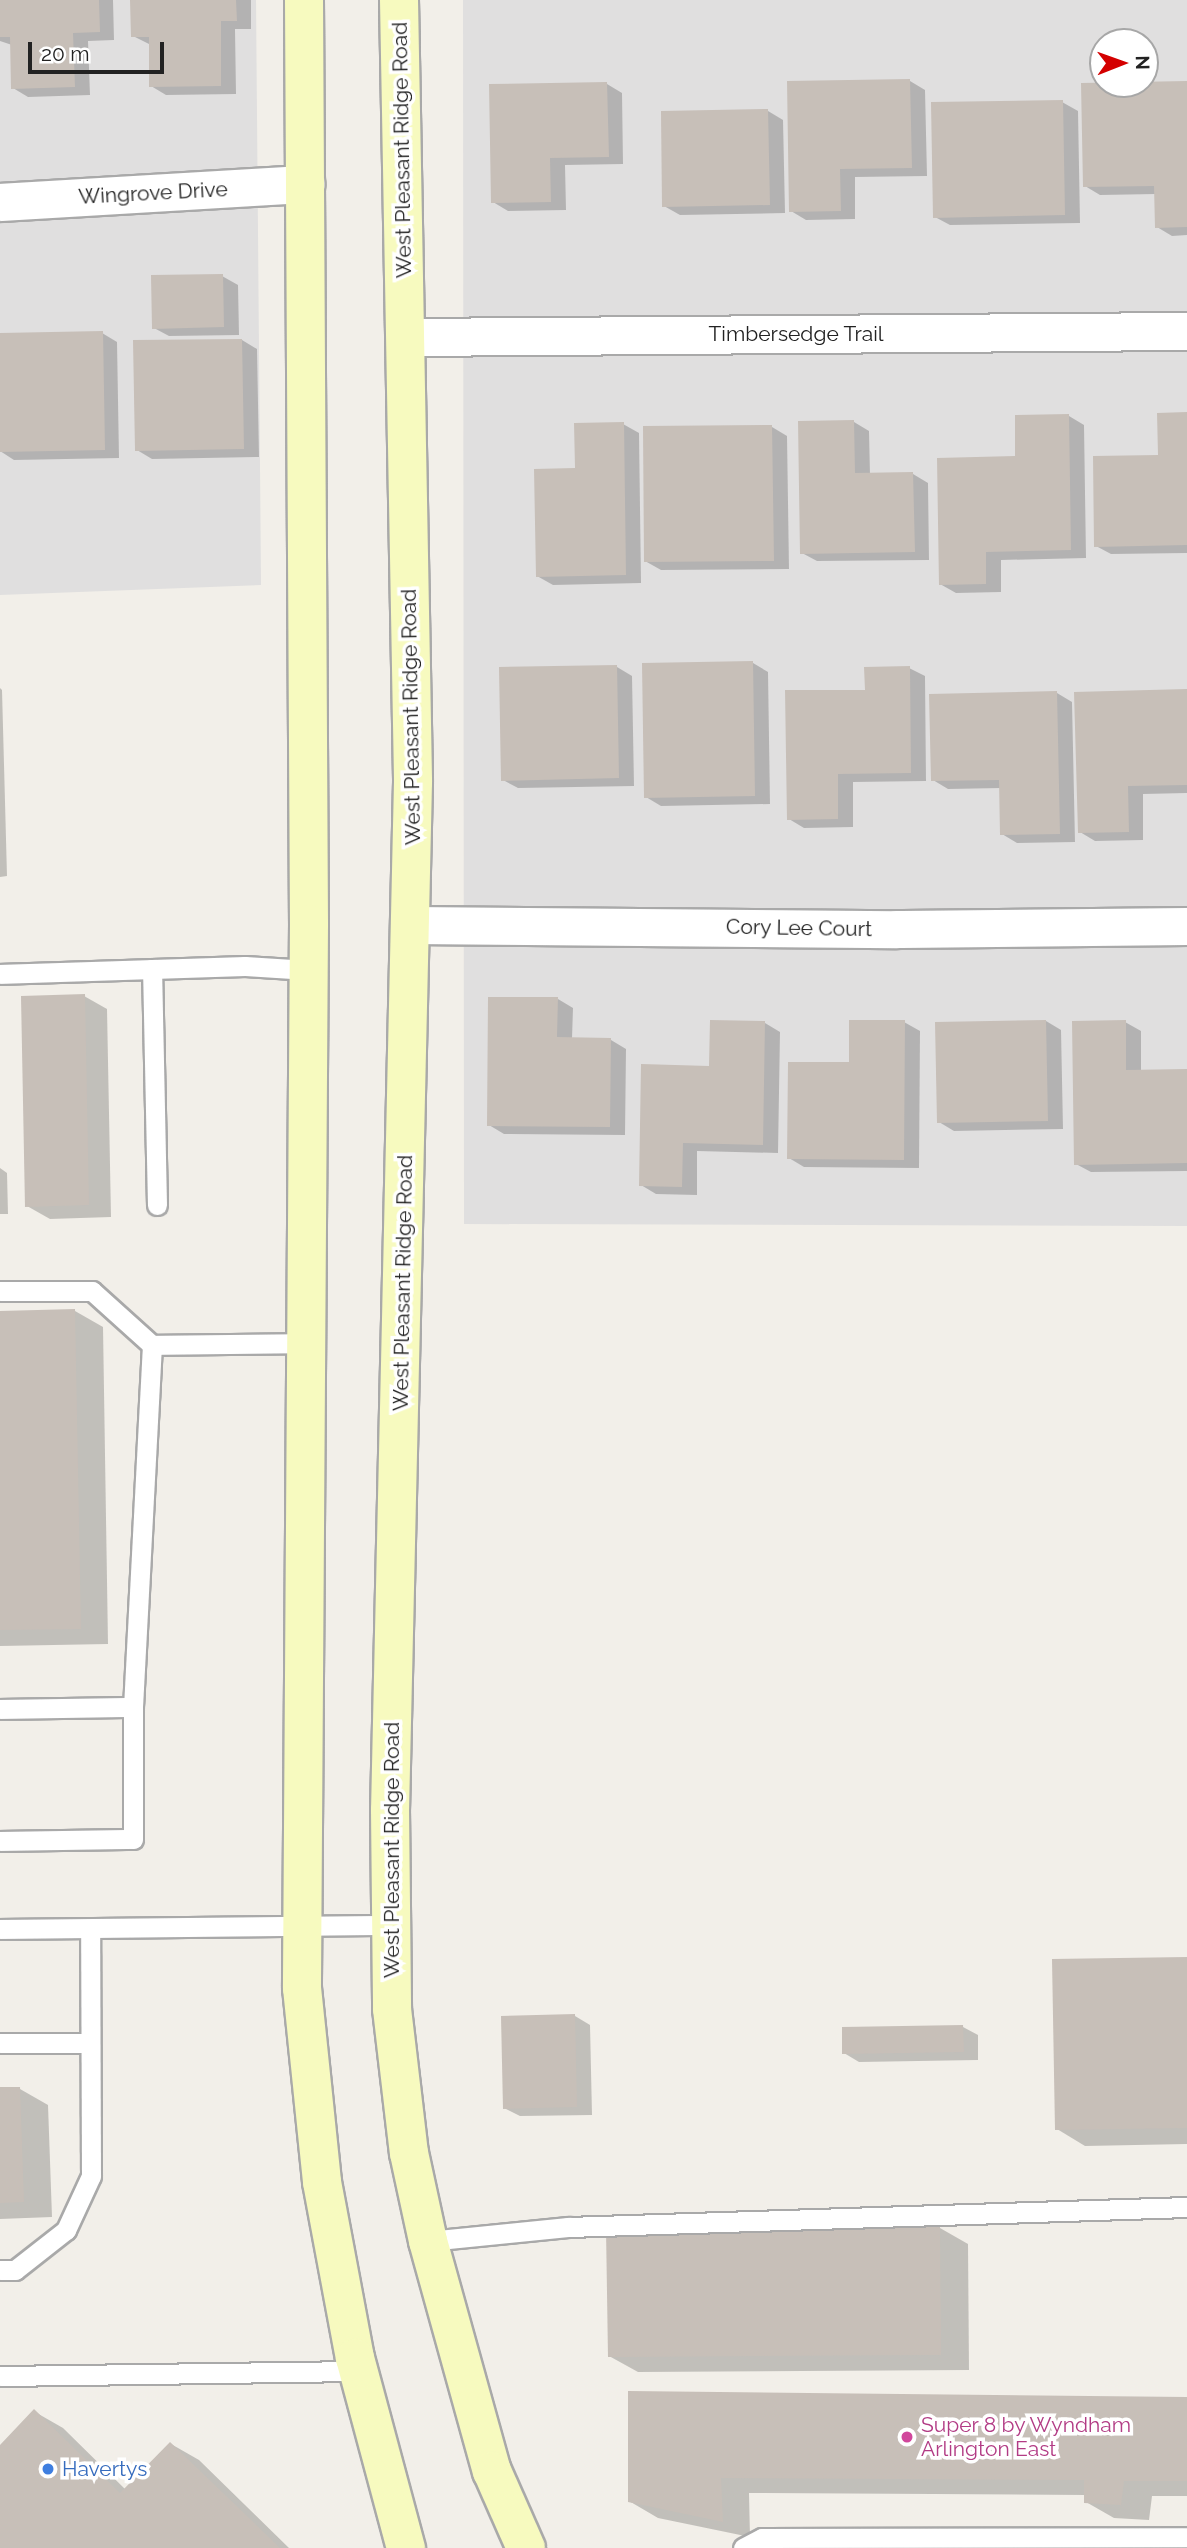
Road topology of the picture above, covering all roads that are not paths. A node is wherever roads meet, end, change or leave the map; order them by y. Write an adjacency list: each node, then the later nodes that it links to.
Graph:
1 (304, 0): 3 (street)
2 (399, 0): 6 (street, West Pleasant Ridge Road)
3 (305, 184): 4 (street, Wingrove Drive); 10 (street)
4 (0, 202)
5 (1187, 331): 6 (street, Timbersedge Trail)
6 (406, 337): 7 (street, West Pleasant Ridge Road)
7 (411, 925): 8 (street, Cory Lee Court); 19 (street, West Pleasant Ridge Road)
8 (1187, 926)
9 (152, 969): 10 (lane); 11 (lane); 12 (lane)
10 (308, 970): 14 (street)
11 (0, 974)
12 (157, 1205)
13 (0, 1291): 15 (lane)
14 (307, 1343): 15 (lane); 20 (street)
15 (152, 1345): 16 (lane)
16 (133, 1707): 17 (lane); 18 (lane)
17 (0, 1709)
18 (0, 1841)
19 (392, 1925): 20 (lane); 26 (street, West Pleasant Ridge Road)
20 (302, 1927): 22 (lane); 28 (street)
21 (0, 1929): 22 (lane)
22 (90, 1929): 24 (lane)
23 (0, 2043): 24 (lane)
24 (90, 2043): 27 (lane)
25 (1187, 2207): 26 (lane)
26 (428, 2241): 32 (street, West Pleasant Ridge Road)
27 (0, 2270)
28 (358, 2371): 29 (lane); 31 (street)
29 (0, 2376)
30 (1187, 2537): 33 (lane)
31 (406, 2548)
32 (526, 2548)
33 (743, 2548)

